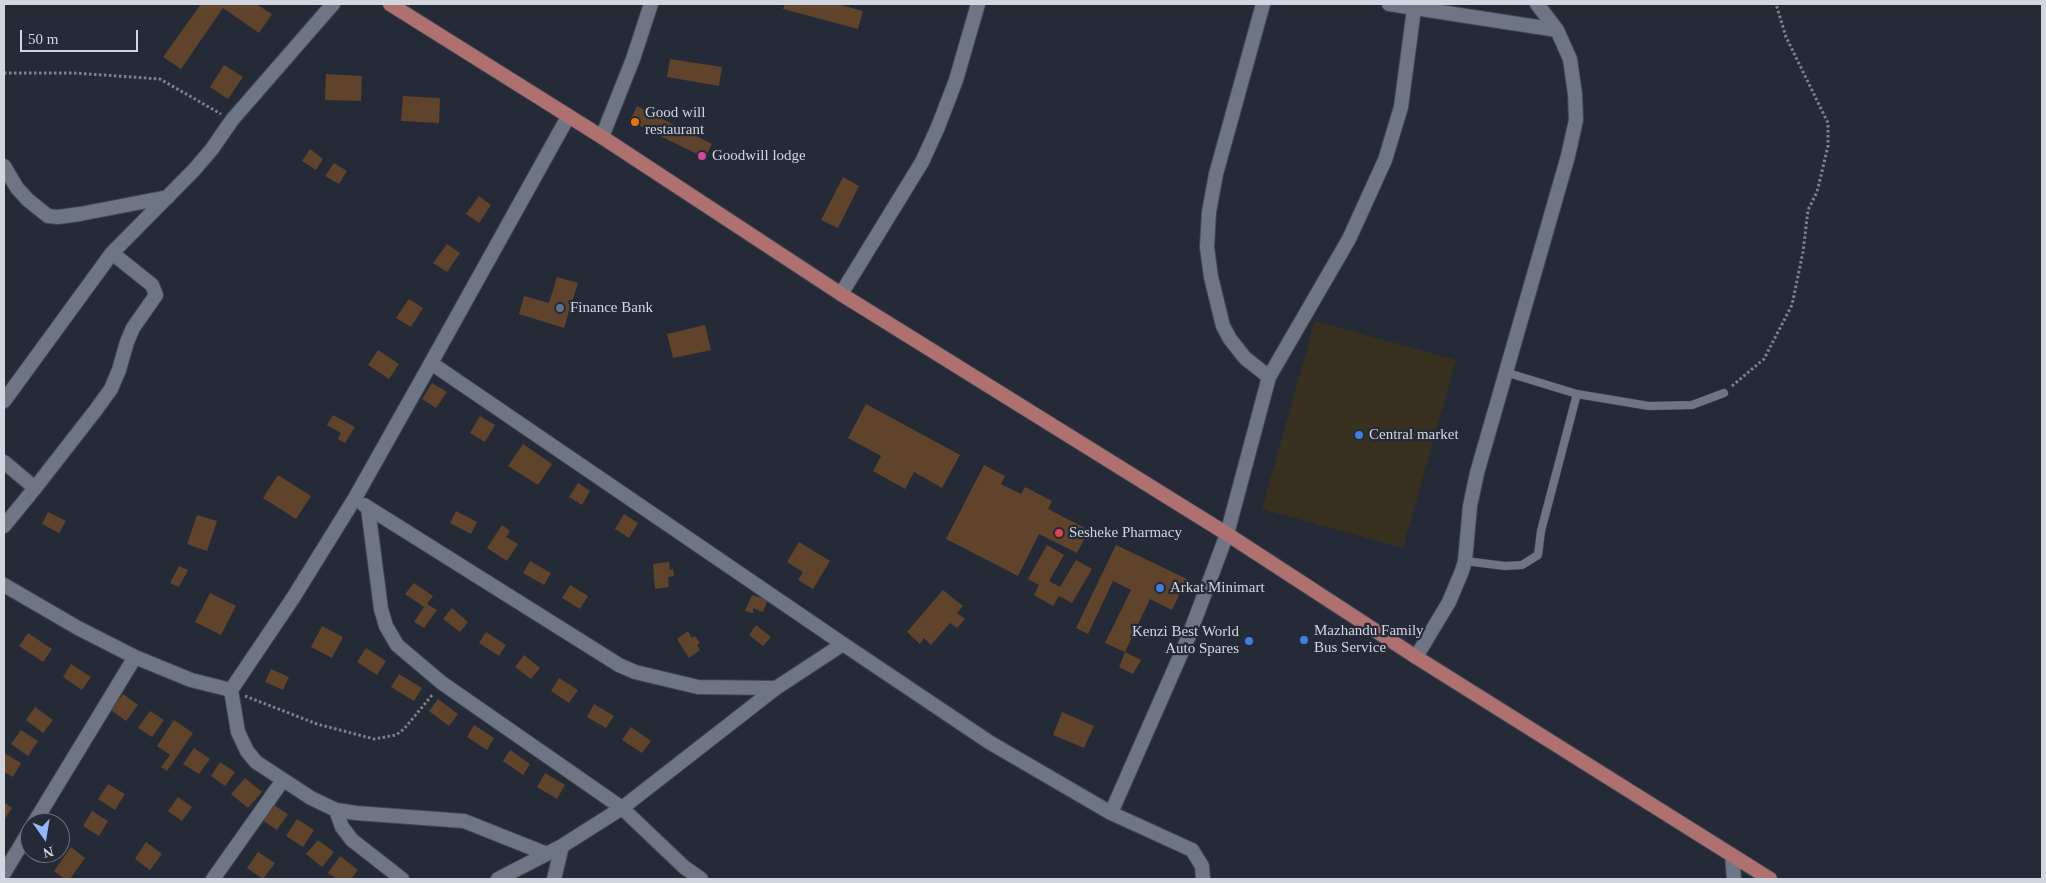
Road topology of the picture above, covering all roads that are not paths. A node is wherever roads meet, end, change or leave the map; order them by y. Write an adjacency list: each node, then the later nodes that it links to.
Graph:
1 (333, 4): 13 (street)
2 (390, 4): 10 (main road)
3 (651, 4): 11 (street)
4 (977, 4): 15 (street)
5 (1263, 4): 18 (street)
6 (1389, 4): 8 (street)
7 (1537, 4): 9 (street)
8 (1414, 9): 9 (street); 18 (street)
9 (1556, 30): 17 (street)
10 (568, 117): 11 (main road); 16 (street)
11 (602, 137): 15 (main road)
12 (4, 166): 13 (street)
13 (168, 198): 14 (street)
14 (112, 253): 21 (street); 23 (street)
15 (841, 294): 27 (main road)
16 (431, 363): 24 (street); 30 (street)
17 (1505, 372): 20 (lane); 28 (street)
18 (1269, 377): 27 (street)
19 (1724, 393): 20 (lane)
20 (1577, 394): 28 (lane)
21 (4, 401)
22 (4, 462): 23 (street)
23 (35, 488): 26 (street)
24 (355, 498): 25 (street); 34 (street)
25 (368, 508): 33 (street); 36 (street)
26 (4, 526)
27 (1227, 534): 32 (main road); 39 (street)
28 (1465, 561): 32 (street)
29 (4, 585): 31 (street)
30 (844, 644): 33 (street); 39 (street)
31 (136, 657): 34 (street); 38 (street)
32 (1416, 657): 43 (main road)
33 (776, 688): 36 (street)
34 (231, 690): 35 (street)
35 (283, 780): 37 (street); 45 (street)
36 (622, 808): 40 (street); 49 (street)
37 (336, 810): 42 (street); 46 (street)
38 (40, 813)
39 (1111, 813): 50 (street)
40 (562, 846): 42 (street); 48 (street)
41 (20, 847): 44 (street)
42 (547, 854): 47 (street)
43 (1732, 855): 51 (street); 52 (main road)
44 (4, 873)
45 (213, 879)
46 (402, 879)
47 (498, 879)
48 (554, 879)
49 (701, 879)
50 (1203, 879)
51 (1734, 879)
52 (1770, 879)

